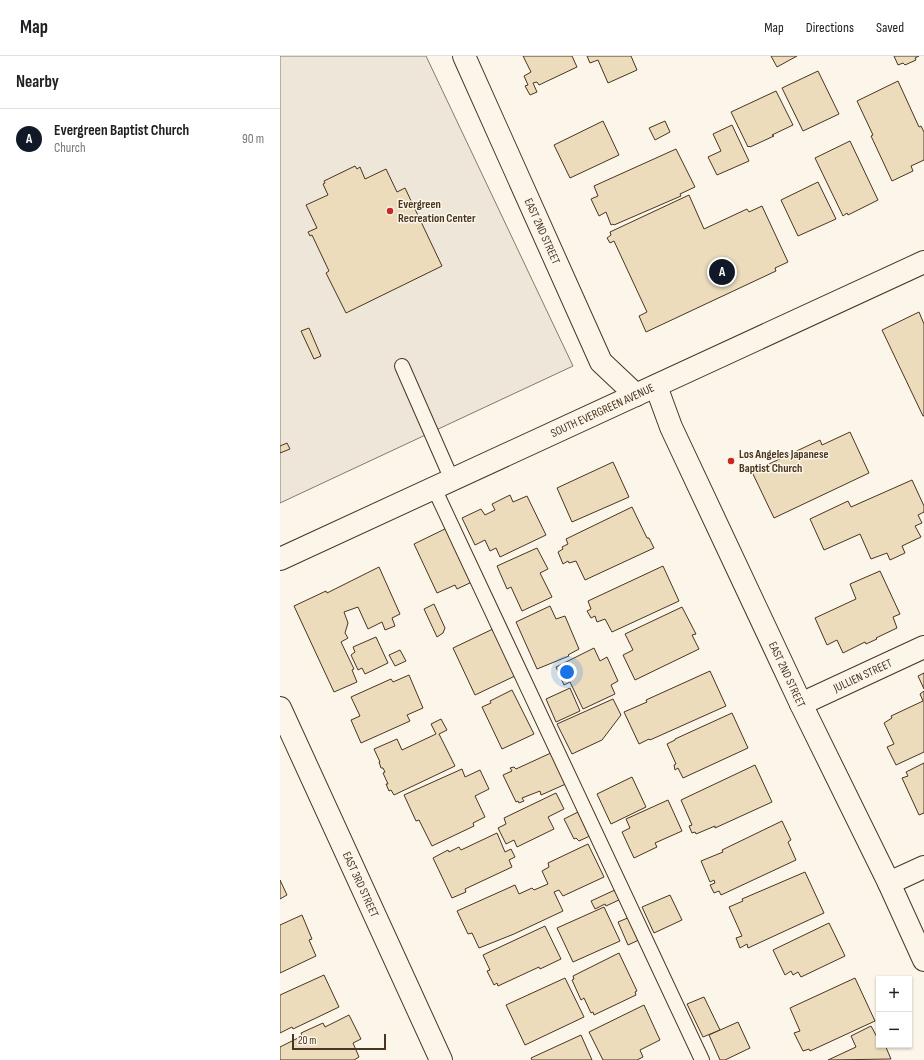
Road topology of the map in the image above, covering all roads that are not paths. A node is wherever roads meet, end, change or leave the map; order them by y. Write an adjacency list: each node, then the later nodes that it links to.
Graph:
1 (464, 56): 5 (street, EAST 2ND STREET)
2 (924, 262): 4 (street, SOUTH EVERGREEN AVENUE)
3 (402, 366): 6 (lane)
4 (656, 386): 5 (street, SOUTH EVERGREEN AVENUE); 9 (street, EAST 2ND STREET)
5 (636, 395): 6 (street, SOUTH EVERGREEN AVENUE)
6 (443, 484): 7 (street, SOUTH EVERGREEN AVENUE); 15 (lane)
7 (280, 559)
8 (924, 647): 9 (street, JULLIEN STREET)
9 (801, 704): 12 (street, EAST 2ND STREET)
10 (280, 708): 14 (street, EAST 3RD STREET)
11 (924, 866): 12 (street)
12 (889, 883): 13 (street, EAST 2ND STREET)
13 (924, 960)
14 (441, 1060)
15 (702, 1060)

